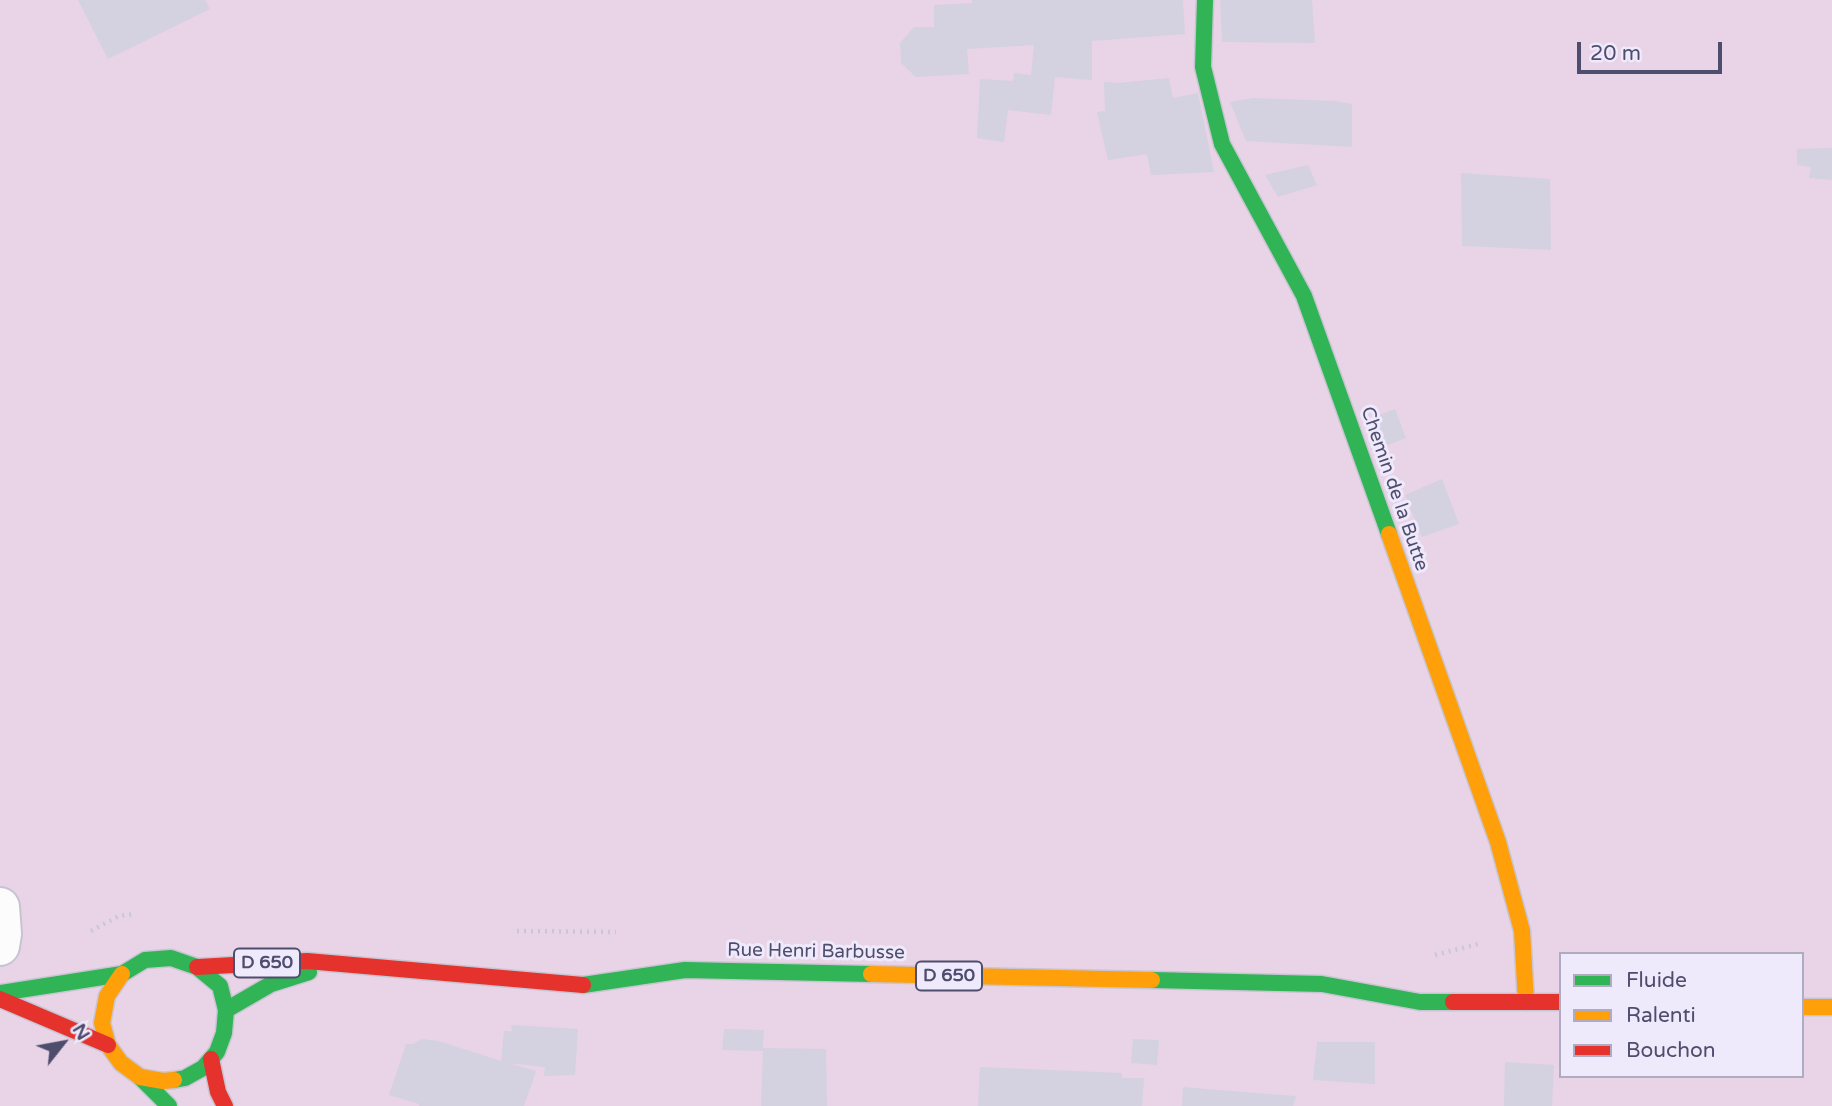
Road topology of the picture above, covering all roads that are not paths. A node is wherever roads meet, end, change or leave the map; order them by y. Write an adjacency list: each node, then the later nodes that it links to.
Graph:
1 (1205, 0): 9 (main road, Chemin de la Butte)
2 (0, 907): 3 (street)
3 (0, 946)
4 (337, 964): 5 (main road, Rue Henri Barbusse / D 650); 9 (main road, Rue Henri Barbusse / D 650); 13 (main road)
5 (197, 967): 6 (main road); 13 (main road)
6 (122, 974): 7 (main road); 14 (main road)
7 (0, 993)
8 (0, 999): 14 (main road)
9 (1526, 1002): 10 (main road, Rue Henri Barbusse / D 650)
10 (1559, 1002)
11 (1804, 1007): 12 (main road)
12 (1832, 1007)
13 (226, 1010): 15 (main road)
14 (108, 1045): 16 (main road)
15 (211, 1059): 16 (main road); 18 (main road)
16 (140, 1077): 17 (main road)
17 (169, 1106)
18 (225, 1106)

